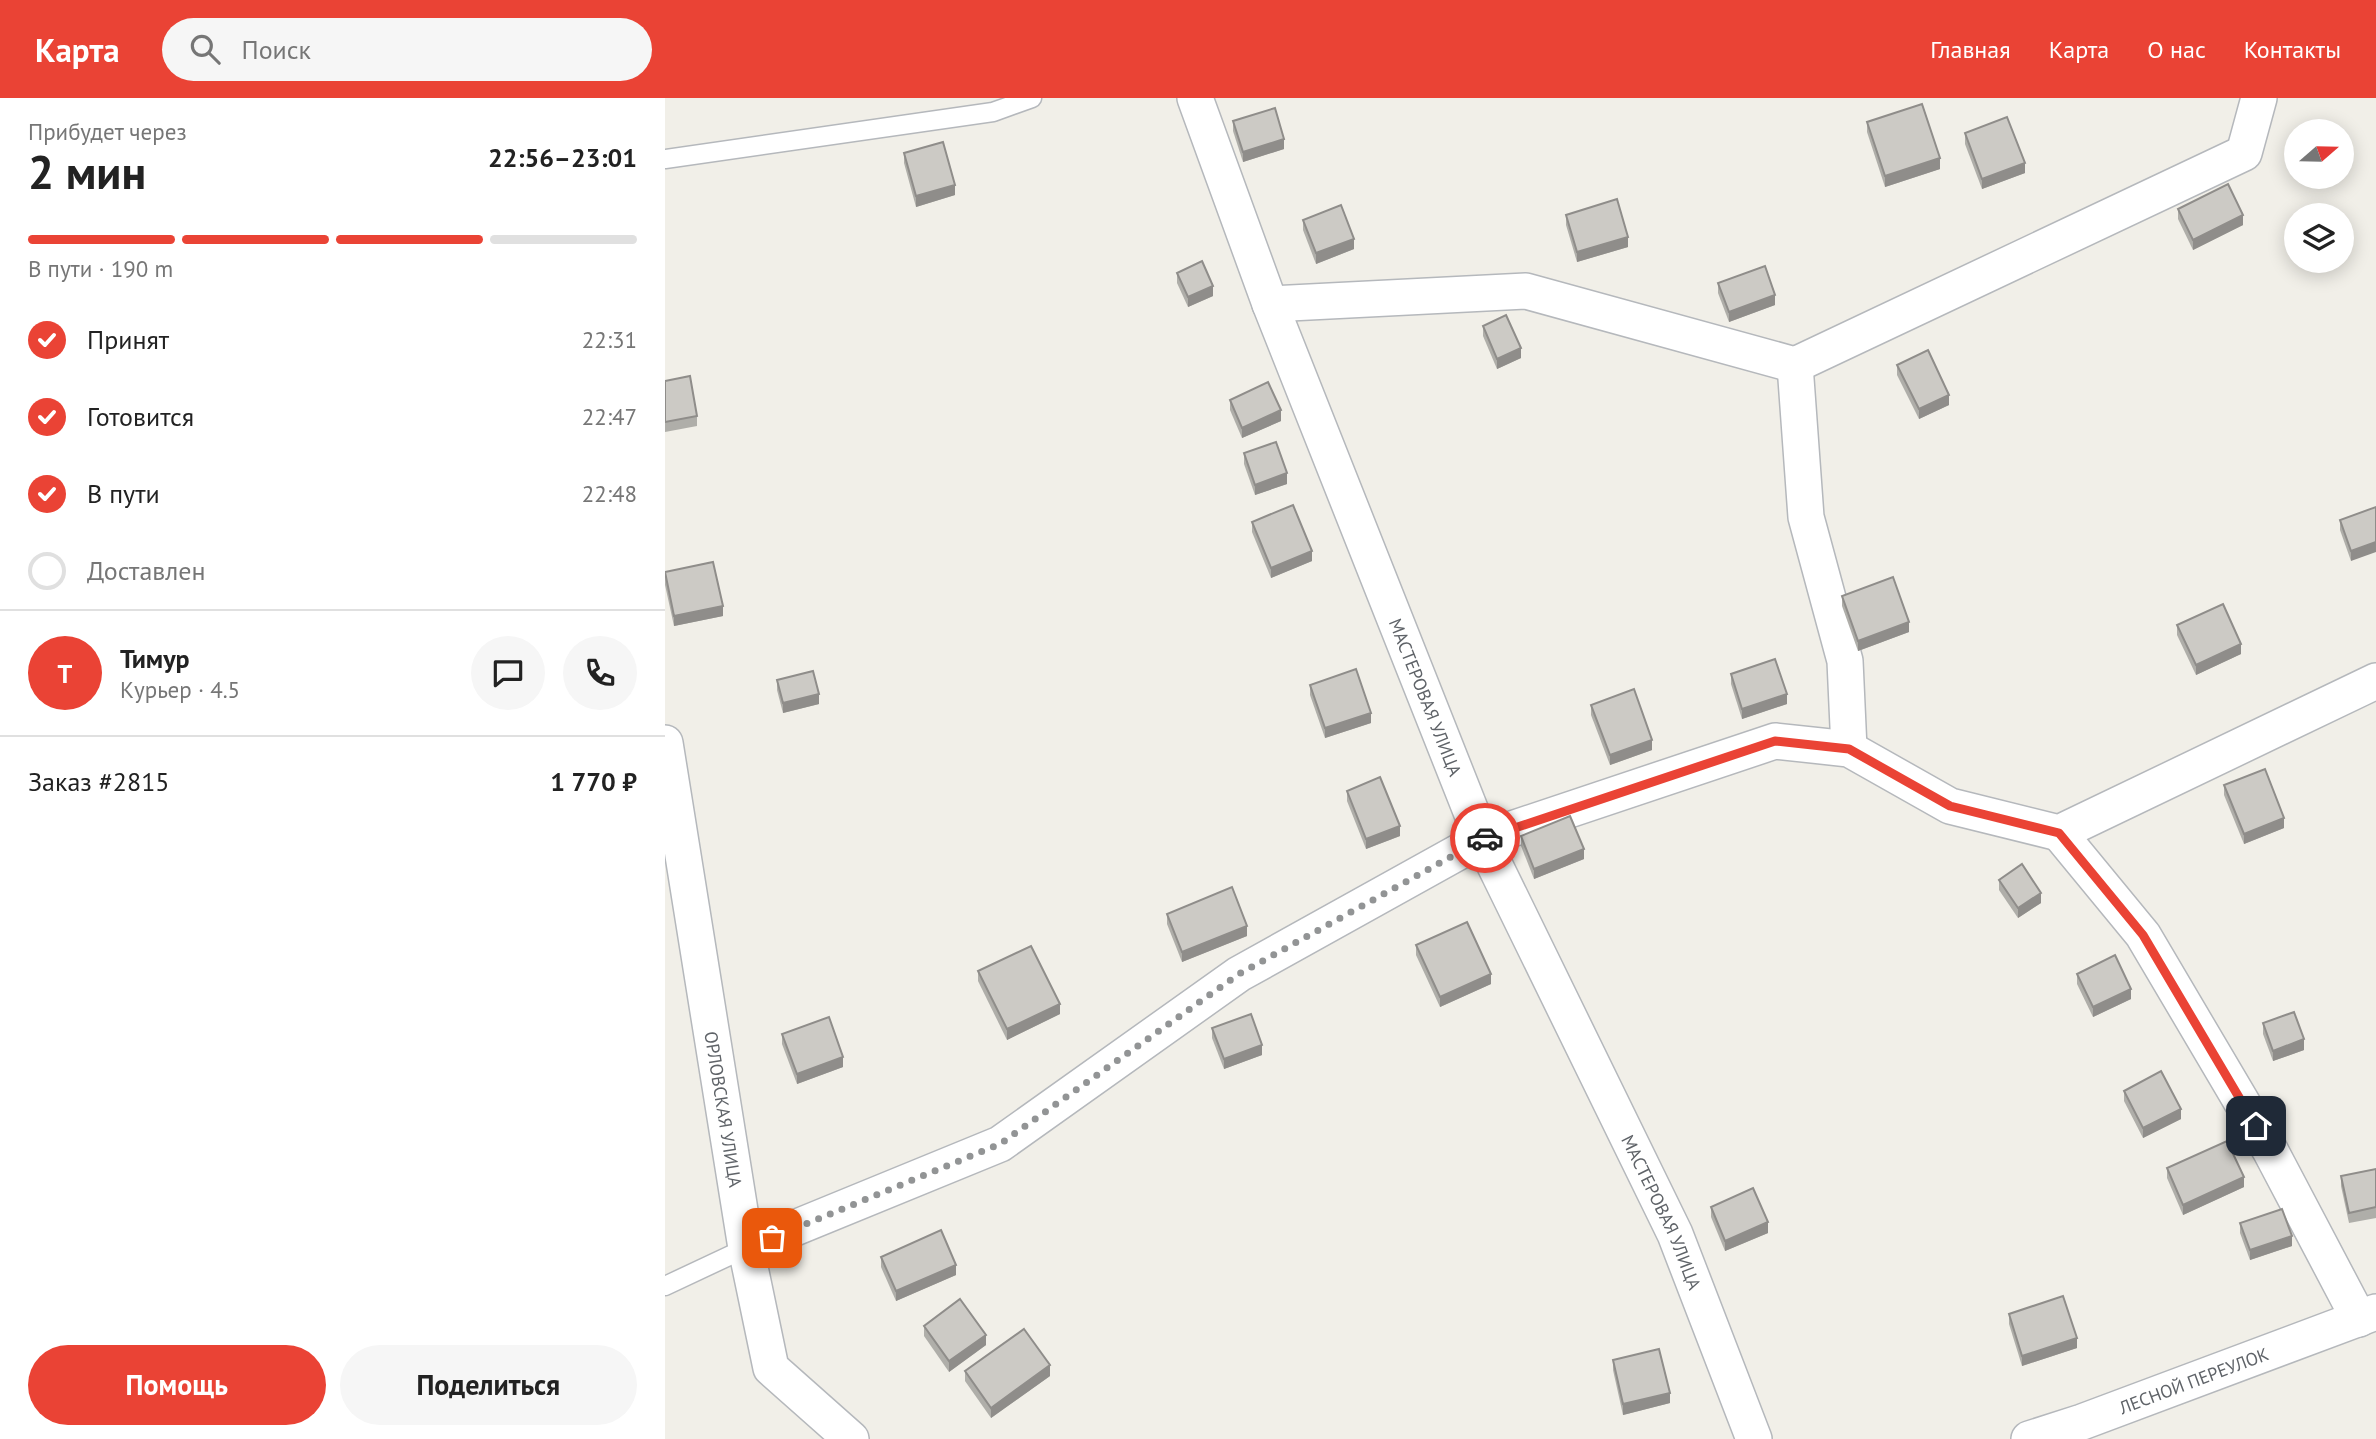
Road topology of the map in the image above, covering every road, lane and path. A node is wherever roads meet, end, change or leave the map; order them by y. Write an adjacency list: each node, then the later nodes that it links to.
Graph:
1 (1032, 98): 4 (lane)
2 (1195, 98): 5 (street, МАСТЕРОВАЯ УЛИЦА)
3 (2259, 98): 6 (street)
4 (665, 159)
5 (1270, 304): 6 (street); 11 (street, МАСТЕРОВАЯ УЛИЦА)
6 (1795, 365): 9 (street)
7 (2376, 681): 10 (street)
8 (665, 743): 12 (street, ОРЛОВСКАЯ УЛИЦА)
9 (1849, 749): 10 (street); 11 (street)
10 (2059, 833): 14 (street, ЛЕСНОЙ ПЕРЕУЛОК)
11 (1482, 839): 12 (street); 16 (street, МАСТЕРОВАЯ УЛИЦА)
12 (746, 1248): 13 (lane); 15 (street, ОРЛОВСКАЯ УЛИЦА)
13 (665, 1286)
14 (2370, 1321): 17 (street, ЛЕСНОЙ ПЕРЕУЛОК)
15 (851, 1439)
16 (1754, 1439)
17 (2029, 1439)

